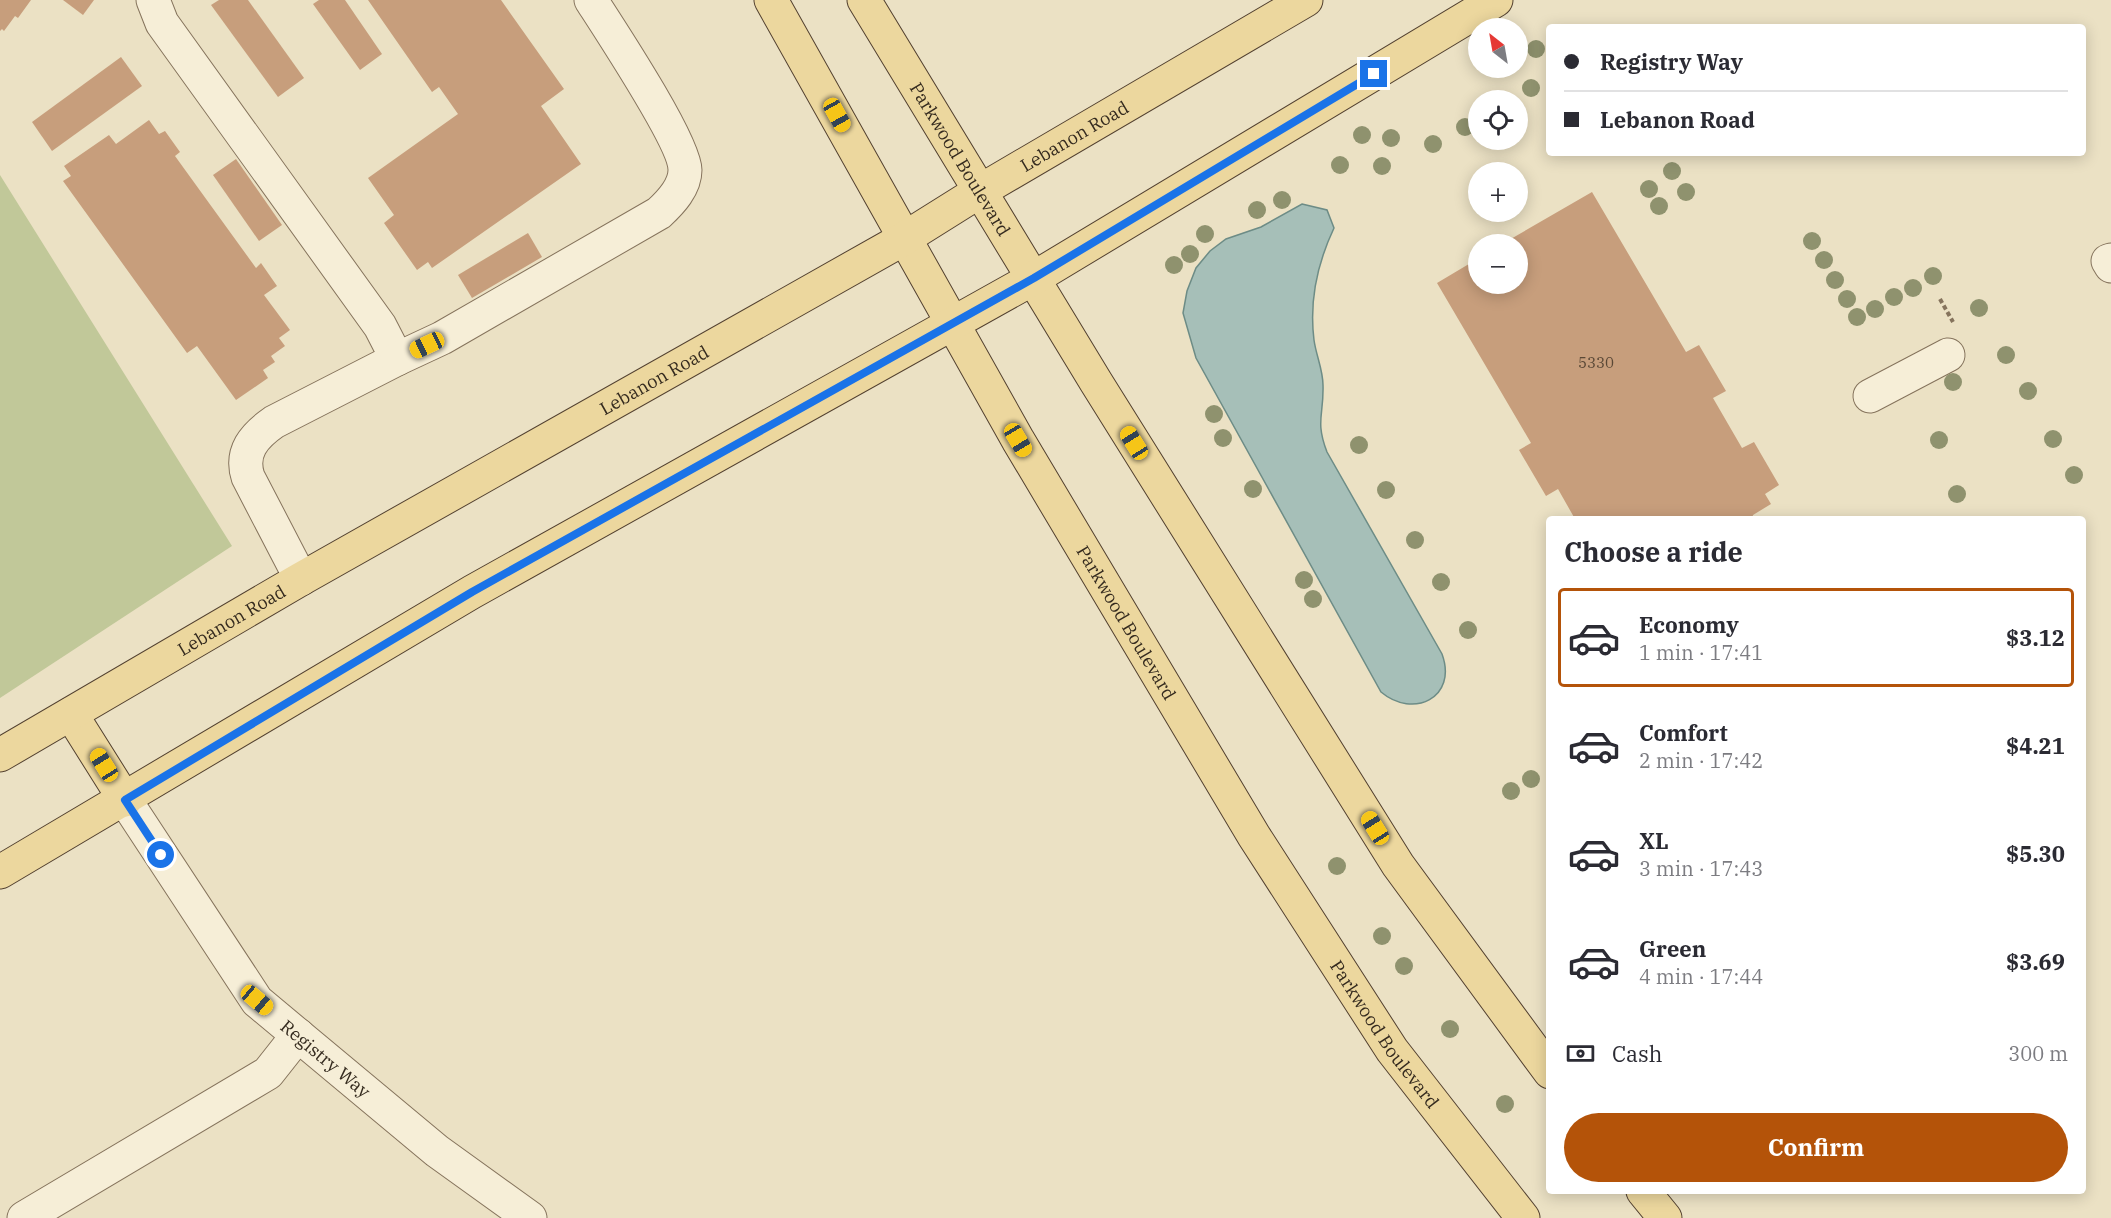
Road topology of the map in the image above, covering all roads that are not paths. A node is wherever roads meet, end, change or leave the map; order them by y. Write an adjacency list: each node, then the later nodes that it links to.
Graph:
1 (153, 0): 14 (street)
2 (591, 0): 14 (street)
3 (771, 0): 8 (main road, Parkwood Boulevard)
4 (864, 0): 7 (main road, Parkwood Boulevard)
5 (1306, 0): 7 (main road, Lebanon Road)
6 (1496, 0): 11 (main road)
7 (980, 191): 8 (main road, Lebanon Road); 11 (main road, Parkwood Boulevard)
8 (905, 238): 12 (main road, Parkwood Boulevard); 16 (main road, Lebanon Road)
9 (2111, 260): 10 (street)
10 (2111, 266)
11 (1034, 278): 12 (main road); 22 (main road, Parkwood Boulevard)
12 (952, 322): 19 (main road); 26 (main road, Parkwood Boulevard)
13 (1952, 342): 15 (street)
14 (397, 359): 16 (street)
15 (1870, 396)
16 (301, 579): 17 (main road, Lebanon Road)
17 (71, 714): 18 (main road, Lebanon Road); 19 (main road)
18 (0, 756)
19 (125, 800): 20 (main road); 21 (street, Registry Way)
20 (0, 872)
21 (298, 1035): 24 (street); 25 (street, Registry Way)
22 (1546, 1067)
23 (1645, 1194): 27 (main road)
24 (24, 1218)
25 (530, 1218)
26 (1523, 1218)
27 (1665, 1218)

